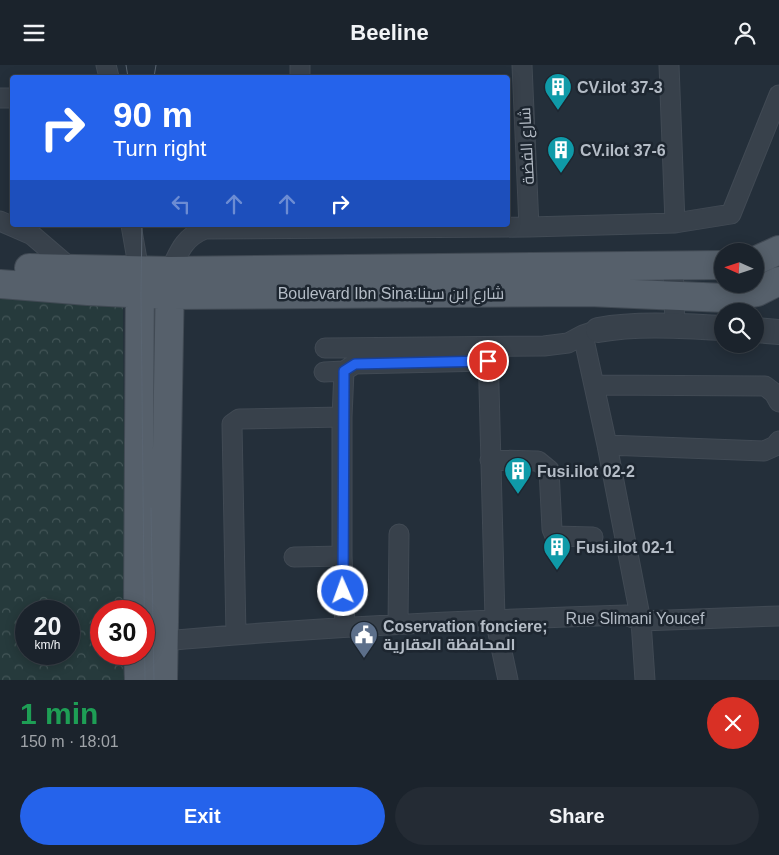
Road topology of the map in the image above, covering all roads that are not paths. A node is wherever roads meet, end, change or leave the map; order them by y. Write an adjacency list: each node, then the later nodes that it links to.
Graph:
1 (670, 65): 4 (street)
2 (518, 75): 7 (street, شارع الفضة)
3 (779, 95): 4 (street)
4 (675, 223): 7 (street)
5 (14, 227): 13 (street)
6 (131, 227): 15 (street)
7 (529, 227): 16 (street)
8 (779, 250): 9 (main road)
9 (764, 257)
10 (673, 265): 11 (main road, Boulevard Ibn Sina:شارع ابن سينا); 16 (main road, Boulevard Ibn Sina:شارع ابن سينا); 18 (street)
11 (714, 265)
12 (0, 267): 13 (main road, Boulevard Ibn Sina:شارع ابن سينا)
13 (74, 271): 15 (main road, Boulevard Ibn Sina:شارع ابن سينا)
14 (779, 281): 18 (main road, Boulevard Ibn Sina:شارع ابن سينا)
15 (140, 282): 16 (main road, Boulevard Ibn Sina:شارع ابن سينا); 17 (main road, Boulevard Ibn Sina:شارع ابن سينا); 38 (main road)
16 (170, 283): 18 (main road, Boulevard Ibn Sina:شارع ابن سينا); 45 (main road)
17 (0, 284)
18 (673, 295): 19 (street)
19 (675, 326): 20 (street); 22 (street)
20 (714, 328)
21 (764, 331): 23 (street)
22 (590, 332): 25 (street); 28 (street)
23 (779, 332)
24 (325, 348): 25 (street)
25 (488, 355): 26 (street); 33 (street)
26 (344, 371): 27 (street); 30 (street)
27 (324, 372)
28 (595, 385): 29 (street); 32 (street)
29 (779, 402)
30 (342, 417): 36 (street); 44 (street)
31 (779, 441): 32 (street)
32 (607, 445): 41 (street)
33 (490, 460): 35 (street); 40 (street)
34 (399, 534): 42 (street)
35 (593, 537)
36 (342, 556): 37 (street); 43 (street)
37 (294, 557)
38 (138, 600)
39 (779, 615): 41 (street, Rue Slimani Youcef)
40 (495, 619): 41 (street, Rue Slimani Youcef); 42 (street, Rue Slimani Youcef); 49 (street)
41 (640, 621): 50 (street)
42 (398, 625): 43 (street, Rue Slimani Youcef)
43 (344, 627): 44 (street, Rue Slimani Youcef)
44 (236, 635): 45 (street, Rue Slimani Youcef)
45 (162, 641): 48 (main road)
46 (138, 665): 47 (main road)
47 (139, 680)
48 (163, 680)
49 (508, 680)
50 (645, 680)

